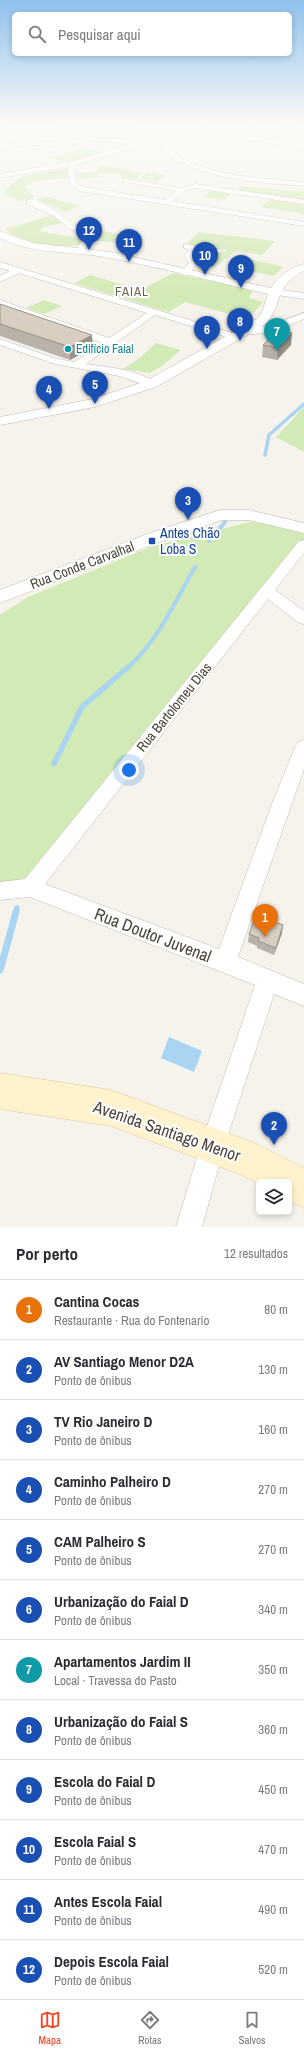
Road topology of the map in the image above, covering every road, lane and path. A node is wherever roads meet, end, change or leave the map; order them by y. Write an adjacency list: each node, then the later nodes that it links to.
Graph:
1 (72, 181): 8 (street)
2 (127, 181): 5 (street)
3 (287, 181): 4 (street)
4 (304, 184)
5 (182, 190): 7 (street); 8 (street)
6 (30, 202): 13 (street)
7 (304, 202)
8 (165, 203): 9 (street)
9 (304, 224)
10 (0, 234): 13 (street)
11 (185, 246): 12 (street)
12 (196, 248): 14 (street); 18 (street)
13 (80, 250): 18 (street)
14 (219, 251)
15 (0, 265): 17 (street)
16 (304, 267): 20 (street)
17 (17, 271): 19 (street); 23 (street)
18 (185, 273): 20 (street)
19 (0, 279)
20 (274, 292): 21 (street); 25 (street)
21 (304, 296)
22 (0, 303): 27 (street)
23 (154, 312): 25 (street); 27 (street)
24 (304, 316): 25 (street)
25 (242, 334): 29 (street)
26 (0, 342): 28 (street)
27 (110, 342): 28 (street)
28 (77, 365): 29 (street)
29 (151, 384): 30 (street)
30 (0, 421)
31 (304, 528): 34 (street, Rua Conde Carvalhal)
32 (304, 544): 33 (street, Rua Bartolomeu Dias)
33 (267, 591): 35 (street); 37 (street, Rua Bartolomeu Dias)
34 (0, 597)
35 (304, 619)
36 (304, 748): 39 (street)
37 (30, 888): 38 (street, Rua Doutor Juvenal); 39 (street, Rua Doutor Juvenal)
38 (0, 891)
39 (225, 962): 40 (street, Rua Doutor Juvenal)
40 (268, 980): 41 (street, Rua Doutor Juvenal); 43 (street)
41 (304, 995)
42 (0, 1091): 43 (main road, Avenida Santiago Menor)
43 (213, 1144): 44 (main road, Avenida Santiago Menor); 45 (street)
44 (304, 1189)
45 (188, 1227)

